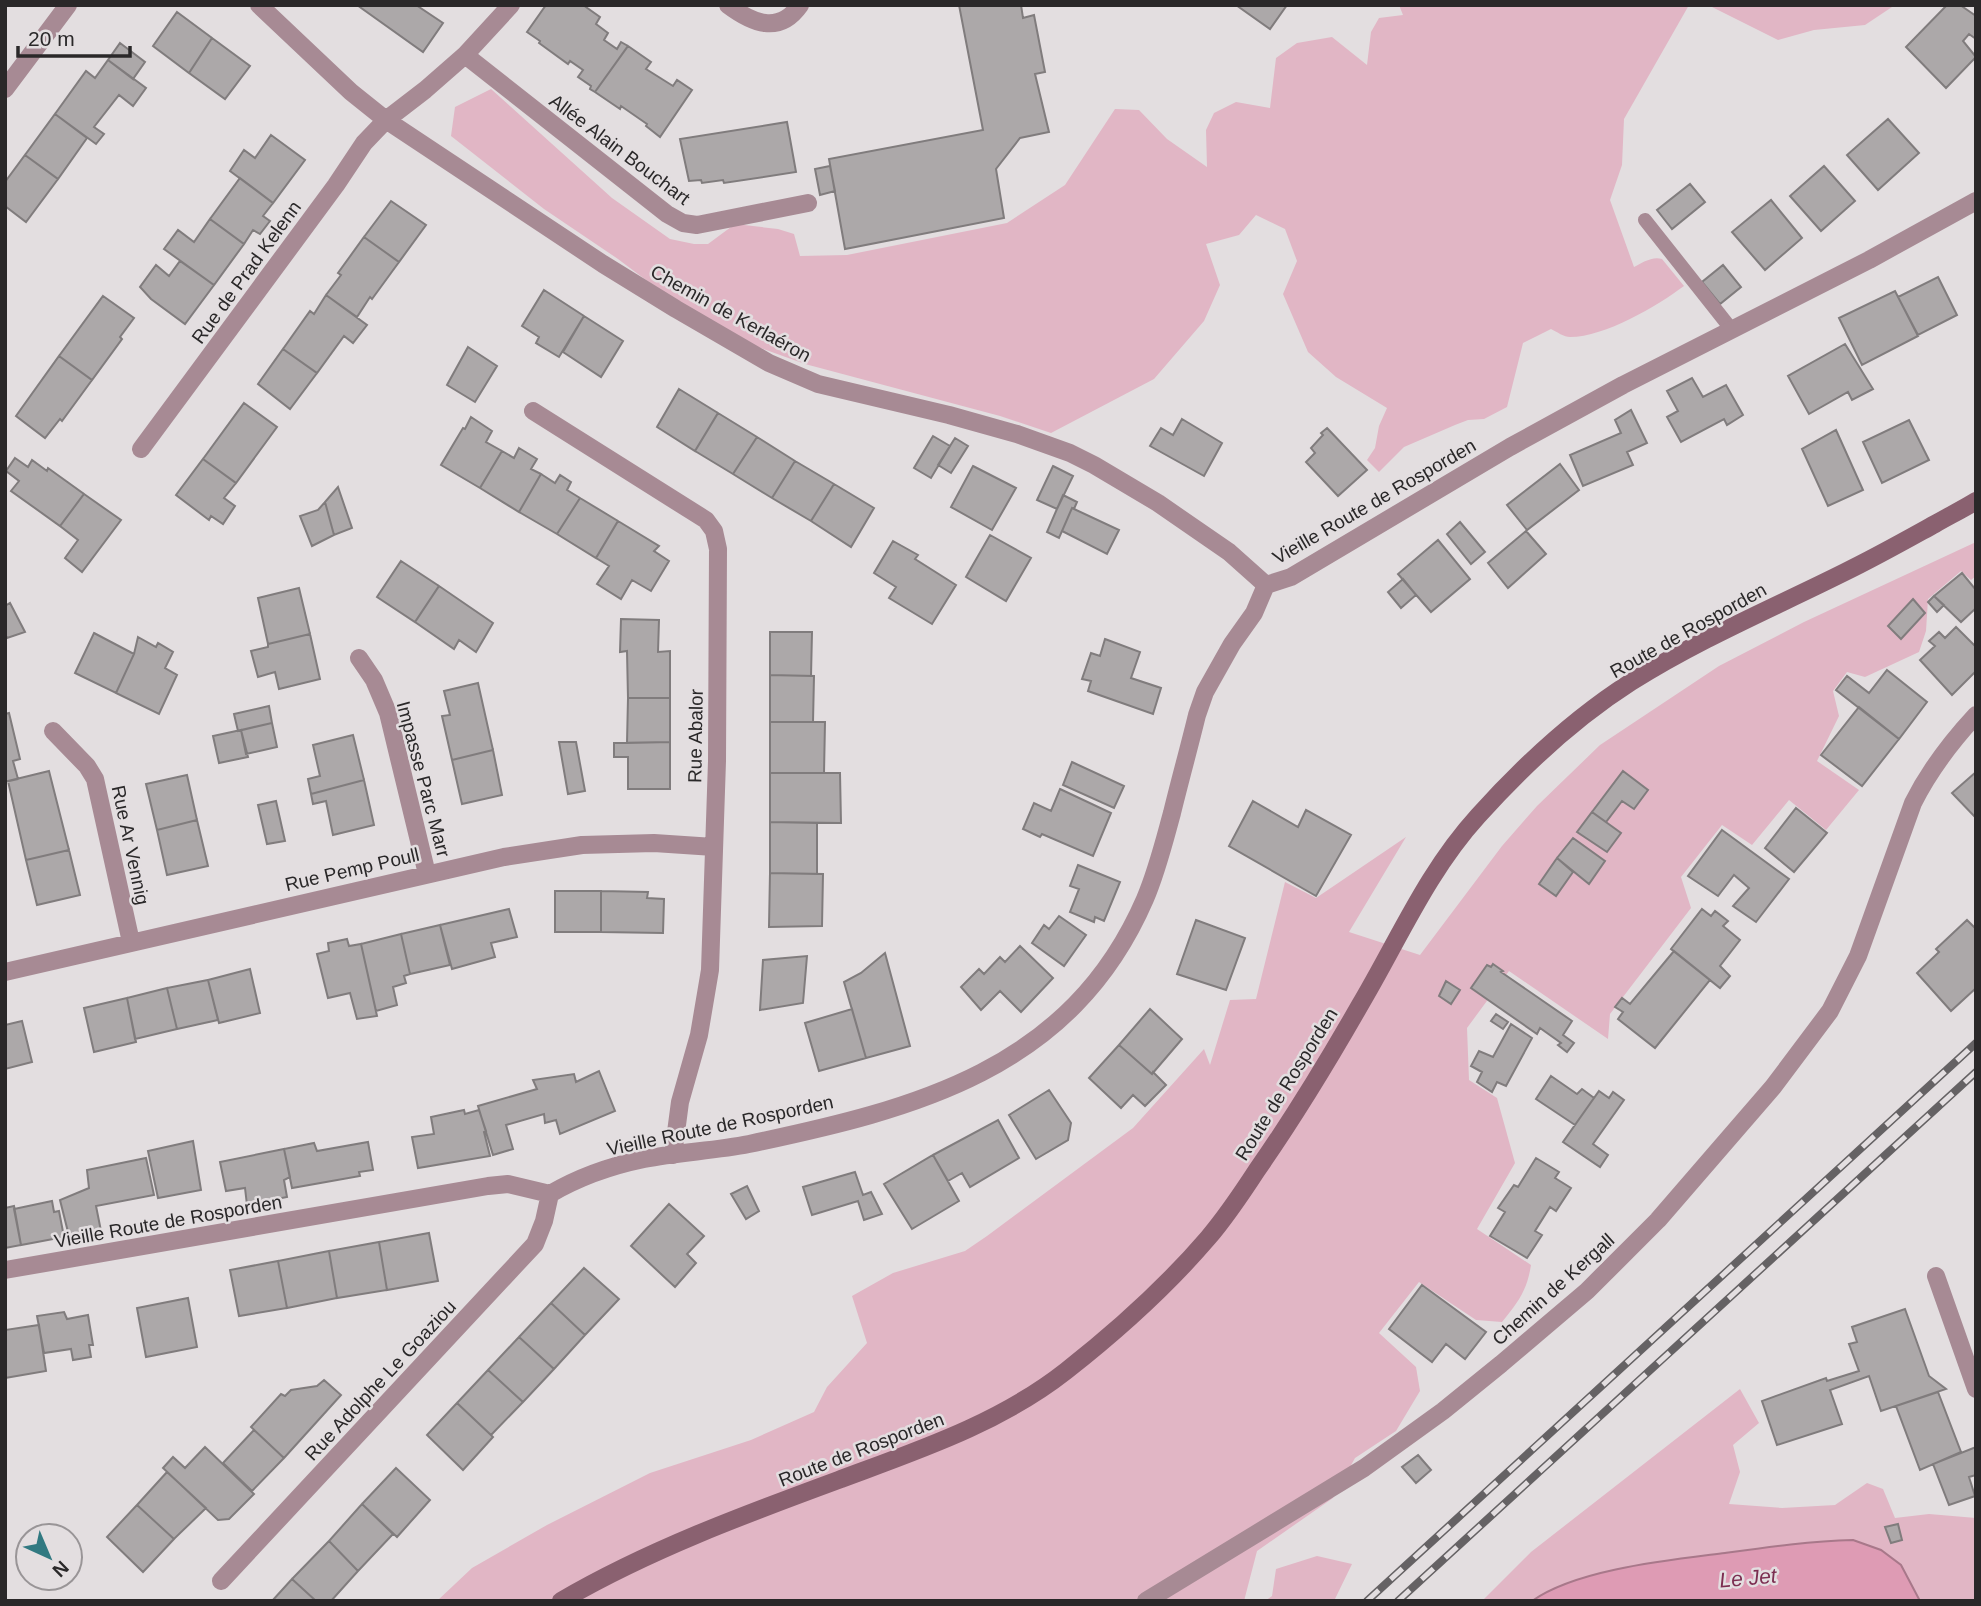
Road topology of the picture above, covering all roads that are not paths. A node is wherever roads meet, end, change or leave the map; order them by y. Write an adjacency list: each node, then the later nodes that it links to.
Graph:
1 (68, 5): 7 (street)
2 (258, 5): 8 (street, Chemin de Kerlaéron)
3 (511, 5): 6 (street, Rue de Prad Kelenn)
4 (728, 5): 5 (street)
5 (800, 5)
6 (465, 55): 8 (street, Rue de Prad Kelenn); 10 (street, Allée Alain Bouchart)
7 (5, 89)
8 (386, 120): 14 (street, Rue de Prad Kelenn); 16 (street, Chemin de Kerlaéron)
9 (1976, 201): 12 (street, Vieille Route de Rosporden)
10 (808, 203)
11 (1645, 220): 12 (lane)
12 (1732, 330): 16 (street, Vieille Route de Rosporden)
13 (533, 411): 20 (street, Rue Abalor)
14 (141, 449)
15 (1976, 501): 30 (main road, Route de Rosporden)
16 (1266, 585): 24 (street, Vieille Route de Rosporden)
17 (359, 658): 21 (street, Impasse Parc Marr)
18 (1976, 715): 31 (street, Chemin de Kergall)
19 (53, 731): 22 (street, Rue Ar Vennig)
20 (714, 847): 21 (street, Rue Pemp Poull); 24 (street, Rue Abalor)
21 (427, 874): 22 (street, Rue Pemp Poull)
22 (131, 942): 23 (street, Rue Pemp Poull)
23 (5, 972)
24 (673, 1155): 25 (street, Vieille Route de Rosporden)
25 (550, 1194): 26 (street, Vieille Route de Rosporden); 29 (street, Rue Adolphe Le Goaziou)
26 (5, 1270)
27 (1936, 1276): 28 (street)
28 (1976, 1389)
29 (221, 1581)
30 (561, 1601)
31 (1146, 1601)

